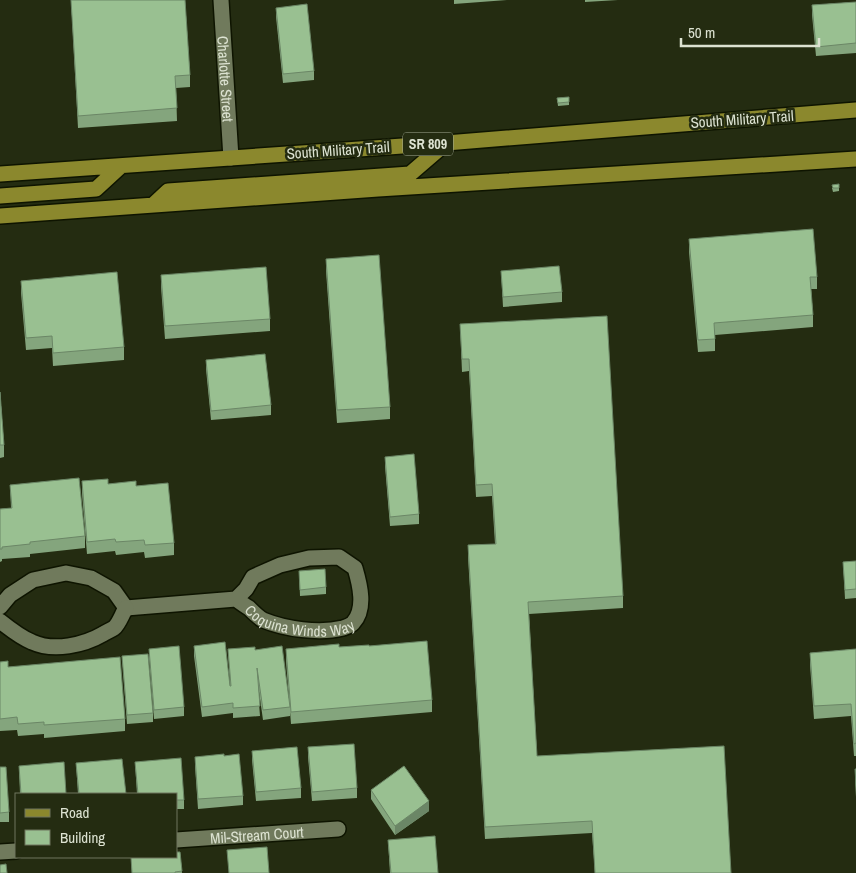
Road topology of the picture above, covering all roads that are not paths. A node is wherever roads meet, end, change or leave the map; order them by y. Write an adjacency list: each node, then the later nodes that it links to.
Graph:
1 (221, 0): 4 (street, Charlotte Street)
2 (856, 110): 3 (main road, South Military Trail / SR 809)
3 (446, 143): 4 (main road, South Military Trail / SR 809); 9 (main road)
4 (231, 158): 6 (main road, South Military Trail / SR 809)
5 (856, 159): 9 (main road)
6 (121, 166): 7 (main road, South Military Trail / SR 809); 8 (main road)
7 (0, 174)
8 (0, 196)
9 (153, 205): 10 (main road)
10 (0, 216)
11 (236, 599): 11 (street, Coquina Winds Way); 13 (street, Coquina Winds Way)
12 (0, 606): 13 (street)
13 (126, 608): 14 (street)
14 (0, 621)
15 (338, 829): 16 (street, Mil-Stream Court)
16 (178, 840)
17 (15, 851): 18 (street)
18 (0, 852)

